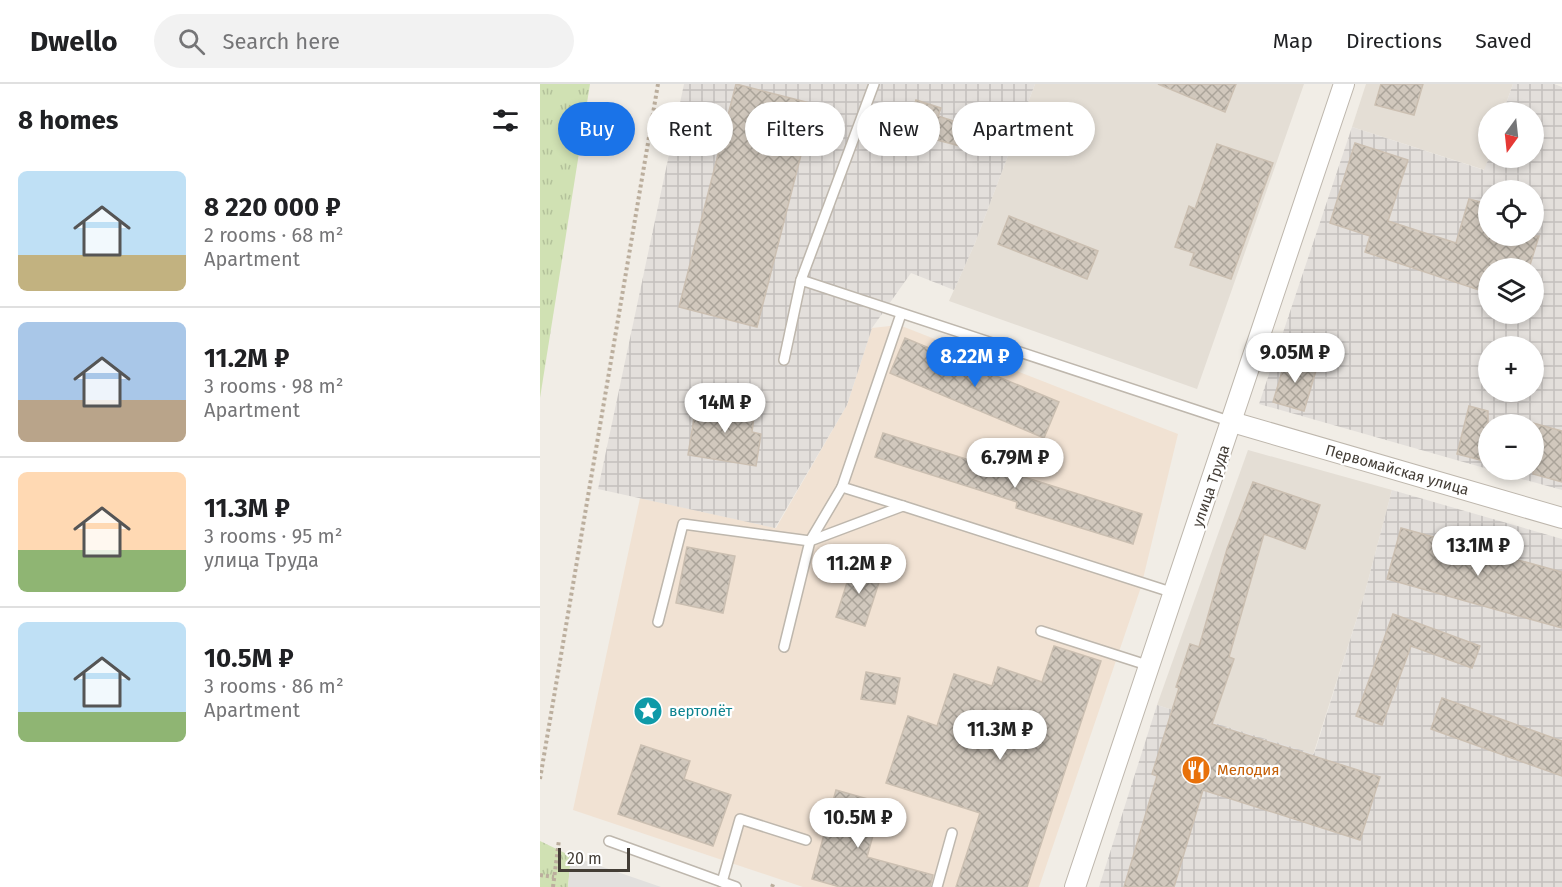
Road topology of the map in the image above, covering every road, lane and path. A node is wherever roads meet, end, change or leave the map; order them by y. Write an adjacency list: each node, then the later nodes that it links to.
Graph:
1 (658, 84): 17 (path)
2 (874, 84): 4 (lane)
3 (1344, 84): 7 (street, улица Труда)
4 (801, 280): 5 (lane); 6 (lane)
5 (901, 314): 7 (lane); 8 (lane)
6 (784, 360)
7 (1232, 422): 10 (street, Первомайская улица); 12 (street, улица Труда)
8 (842, 487): 9 (lane); 11 (lane)
9 (903, 506): 11 (lane); 12 (lane)
10 (1562, 518)
11 (810, 542): 13 (lane); 15 (lane)
12 (1174, 593): 16 (street, улица Труда)
13 (658, 622)
14 (1041, 631): 16 (lane)
15 (784, 647)
16 (1150, 666): 30 (street, улица Труда)
17 (540, 779)
18 (952, 832): 29 (lane)
19 (559, 840): 23 (path)
20 (806, 840): 24 (lane)
21 (609, 841): 24 (lane)
22 (540, 875): 23 (path)
23 (554, 877): 26 (path)
24 (722, 882): 27 (lane)
25 (774, 882): 28 (path)
26 (553, 887)
27 (736, 887)
28 (772, 887)
29 (937, 887)
30 (1075, 887)

